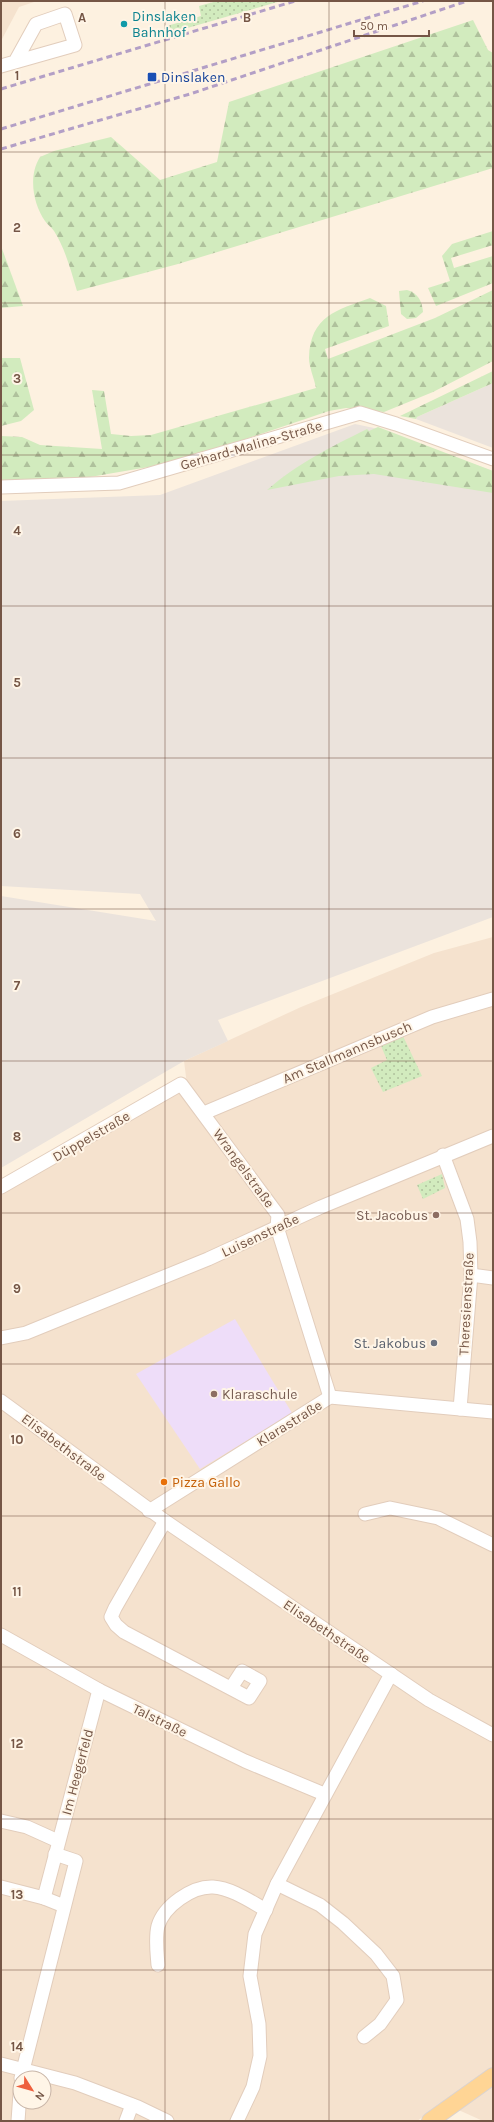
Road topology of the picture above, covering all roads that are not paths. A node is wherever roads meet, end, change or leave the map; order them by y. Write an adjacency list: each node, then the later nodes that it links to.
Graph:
1 (14, 62): 1 (street); 2 (street)
2 (1, 66)
3 (493, 459): 4 (street, Gerhard-Malina-Straße)
4 (1, 487)
5 (493, 999): 7 (street, Am Stallmannsbusch)
6 (181, 1084): 7 (street, Wrangelstraße); 10 (street, Düppelstraße)
7 (204, 1113): 11 (street, Wrangelstraße)
8 (493, 1136): 9 (street, Luisenstraße)
9 (443, 1155): 11 (street, Luisenstraße); 12 (street, Theresienstraße)
10 (1, 1187)
11 (277, 1227): 14 (street, Luisenstraße); 17 (street, Wrangelstraße)
12 (471, 1275): 13 (street); 19 (street, Theresienstraße)
13 (493, 1278)
14 (26, 1333): 15 (street, Luisenstraße); 16 (street, Luisenstraße)
15 (1, 1338)
16 (1, 1345)
17 (330, 1398): 19 (street, Klarastraße); 21 (street, Klarastraße)
18 (1, 1401): 21 (street, Elisabethstraße)
19 (460, 1409): 20 (street, Klarastraße)
20 (493, 1412)
21 (149, 1511): 23 (street, Elisabethstraße)
22 (365, 1514): 24 (street)
23 (165, 1522): 26 (street, Elisabethstraße); 27 (street)
24 (493, 1545)
25 (1, 1635): 28 (street, Talstraße)
26 (391, 1674): 29 (street, Elisabethstraße); 30 (street)
27 (232, 1688)
28 (99, 1690): 30 (street, Talstraße); 32 (street, Im Heegerfeld)
29 (493, 1735)
30 (324, 1794): 33 (street)
31 (1, 1821): 32 (street)
32 (57, 1848): 35 (street, Im Heegerfeld); 36 (street)
33 (276, 1884): 37 (street); 39 (street)
34 (1, 1887): 35 (street)
35 (44, 1898): 36 (street)
36 (64, 1906): 42 (street)
37 (266, 1910): 38 (street); 50 (street)
38 (158, 1965)
39 (364, 2037)
40 (1, 2064): 41 (street)
41 (14, 2070)
42 (23, 2070)
43 (493, 2076): 51 (main road)
44 (52, 2079): 45 (street)
45 (132, 2105): 48 (street); 49 (street)
46 (19, 2110): 47 (street)
47 (18, 2121)
48 (126, 2121)
49 (167, 2121)
50 (237, 2121)
51 (430, 2121)

